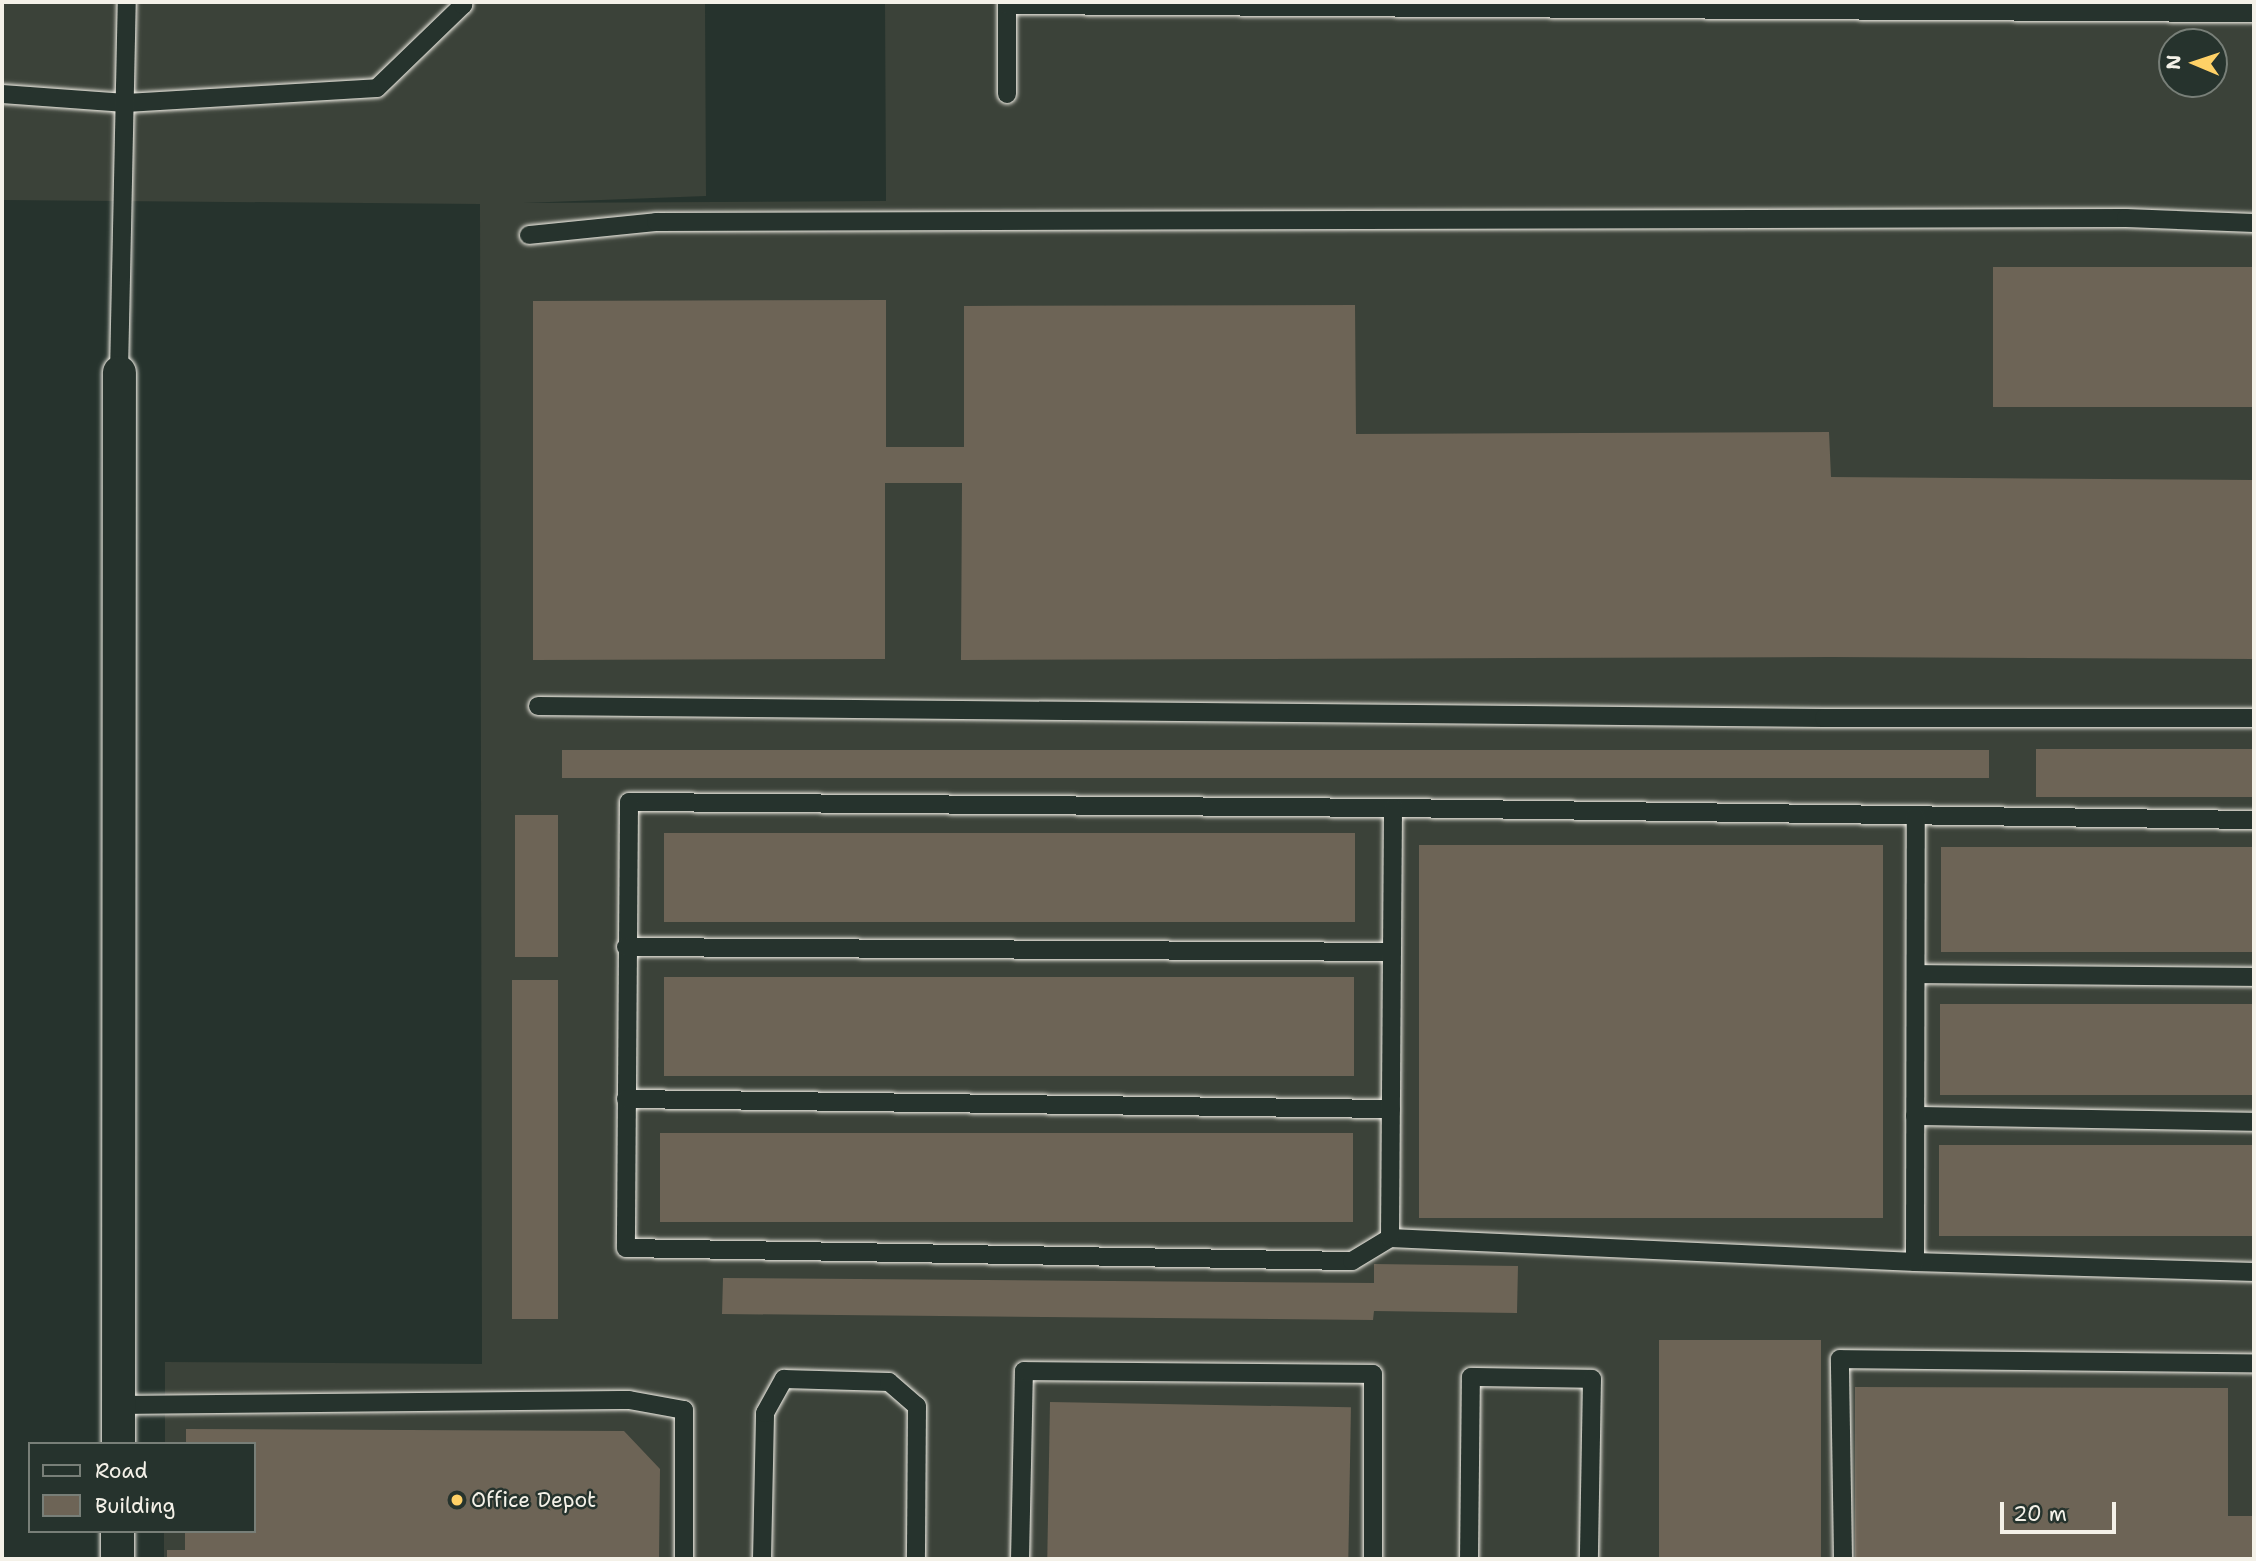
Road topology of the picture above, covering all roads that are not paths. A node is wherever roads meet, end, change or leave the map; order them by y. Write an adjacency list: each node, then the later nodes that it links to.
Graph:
1 (127, 2): 7 (lane)
2 (463, 2): 7 (lane)
3 (1007, 4): 4 (lane); 6 (lane)
4 (2254, 13)
5 (2, 94): 7 (lane)
6 (1007, 94)
7 (126, 103): 10 (lane)
8 (2254, 223): 9 (lane)
9 (529, 235)
10 (119, 372): 28 (street)
11 (538, 706): 12 (lane)
12 (2254, 718)
13 (1393, 808): 14 (lane); 16 (lane); 17 (lane)
14 (1916, 817): 15 (lane); 18 (lane)
15 (2254, 820)
16 (626, 947): 17 (lane); 20 (lane)
17 (1392, 952): 21 (lane)
18 (1916, 974): 19 (lane); 22 (lane)
19 (2254, 977)
20 (626, 1100): 21 (lane); 24 (lane)
21 (1391, 1109): 24 (lane)
22 (1916, 1115): 23 (lane); 25 (lane)
23 (2254, 1122)
24 (1390, 1238): 25 (lane)
25 (1916, 1262): 26 (lane)
26 (2254, 1272)
27 (2254, 1363): 39 (lane)
28 (118, 1405): 29 (street); 32 (lane)
29 (117, 1442)
30 (117, 1533): 31 (street)
31 (117, 1559)
32 (684, 1559)
33 (762, 1559): 34 (lane)
34 (916, 1559)
35 (1020, 1559): 36 (lane)
36 (1373, 1559)
37 (1469, 1559): 38 (lane)
38 (1589, 1559)
39 (1843, 1559)

